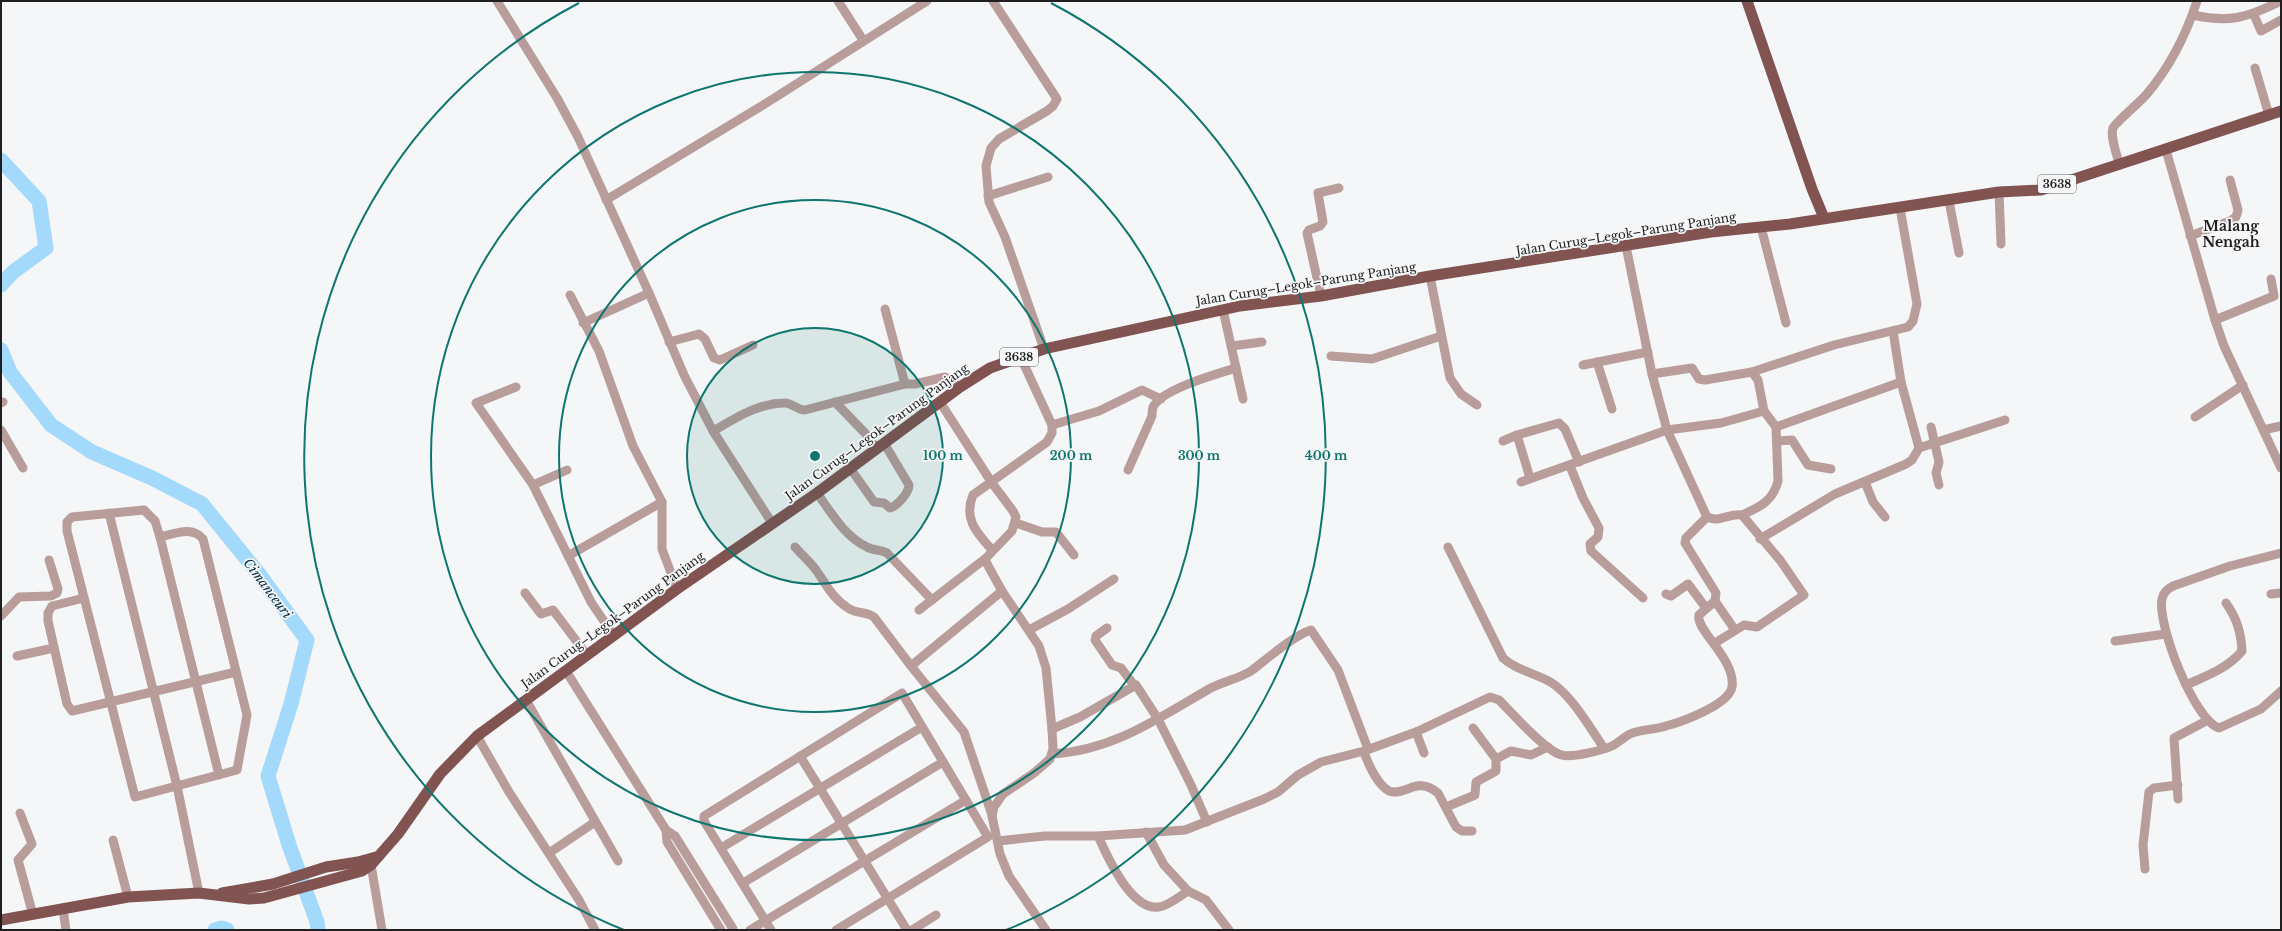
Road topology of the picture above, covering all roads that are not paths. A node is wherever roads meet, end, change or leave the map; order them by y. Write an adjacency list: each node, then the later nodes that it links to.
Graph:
1 (497, 1): 22 (street)
2 (838, 1): 11 (street)
3 (927, 1): 11 (street)
4 (993, 1): 21 (street)
5 (1747, 1): 25 (main road)
6 (2197, 1): 8 (street)
7 (2279, 2): 9 (street)
8 (2192, 15): 9 (street); 16 (street)
9 (2254, 15): 10 (street)
10 (2281, 20)
11 (863, 40): 22 (street)
12 (2256, 68): 14 (street)
13 (2281, 110): 14 (main road, Jalan Curug–Legok–Parung Panjang / 3638)
14 (2269, 115): 15 (main road, Jalan Curug–Legok–Parung Panjang / 3638)
15 (2166, 150): 16 (main road, Jalan Curug–Legok–Parung Panjang / 3638); 27 (street)
16 (2119, 164): 20 (main road, Jalan Curug–Legok–Parung Panjang / 3638)
17 (1048, 177): 21 (street)
18 (2230, 180): 27 (street)
19 (1339, 188): 35 (street)
20 (1999, 192): 23 (main road, Jalan Curug–Legok–Parung Panjang / 3638); 28 (street)
21 (988, 196): 47 (street)
22 (606, 200): 33 (street)
23 (1949, 201): 24 (main road, Jalan Curug–Legok–Parung Panjang / 3638); 30 (street)
24 (1900, 208): 25 (main road, Jalan Curug–Legok–Parung Panjang / 3638); 41 (street)
25 (1824, 218): 26 (main road, Jalan Curug–Legok–Parung Panjang / 3638)
26 (1761, 227): 29 (main road, Jalan Curug–Legok–Parung Panjang / 3638); 40 (street)
27 (2190, 236): 38 (street)
28 (2001, 244)
29 (1626, 246): 31 (main road, Jalan Curug–Legok–Parung Panjang / 3638); 48 (street)
30 (1959, 253)
31 (1430, 276): 35 (main road, Jalan Curug–Legok–Parung Panjang / 3638); 42 (street)
32 (2271, 279): 38 (street)
33 (649, 293): 39 (street); 43 (street)
34 (570, 295): 39 (street)
35 (1321, 296): 37 (main road, Jalan Curug–Legok–Parung Panjang / 3638)
36 (884, 309): 57 (street)
37 (1223, 310): 46 (street); 47 (main road, Jalan Curug–Legok–Parung Panjang / 3638)
38 (2215, 320): 58 (street)
39 (583, 323): 96 (street)
40 (1786, 324)
41 (1893, 331): 54 (street); 56 (street)
42 (1440, 336): 50 (street); 65 (street)
43 (669, 342): 45 (street); 77 (street)
44 (1262, 342): 46 (street)
45 (753, 345)
46 (1232, 346): 53 (street)
47 (1044, 349): 49 (main road, Jalan Curug–Legok–Parung Panjang / 3638)
48 (1648, 352): 51 (street); 55 (street)
49 (1020, 356): 60 (main road, Jalan Curug–Legok–Parung Panjang / 3638); 70 (street)
50 (1332, 356)
51 (1597, 362): 52 (street); 66 (street)
52 (1582, 364)
53 (1236, 368): 61 (street); 62 (street)
54 (1752, 372): 55 (street); 67 (street)
55 (1652, 374): 75 (street)
56 (1901, 382): 72 (street); 83 (street)
57 (905, 384): 60 (street); 63 (street)
58 (2242, 385): 68 (street); 76 (street)
59 (516, 387): 93 (street)
60 (960, 387): 64 (main road, Jalan Curug–Legok–Parung Panjang / 3638)
61 (1161, 399): 70 (street); 90 (street)
62 (1243, 399)
63 (835, 402): 77 (street); 82 (street)
64 (940, 402): 82 (main road, Jalan Curug–Legok–Parung Panjang / 3638); 92 (street)
65 (1477, 405)
66 (1612, 409)
67 (1764, 411): 72 (street); 75 (street)
68 (2195, 417)
69 (2005, 420): 81 (street)
70 (1052, 425): 92 (street)
71 (2281, 426): 76 (street)
72 (1776, 427): 80 (street)
73 (1930, 427): 81 (street)
74 (1, 430): 85 (street)
75 (1667, 430): 84 (street); 99 (street)
76 (2263, 430): 87 (street)
77 (713, 431): 101 (street)
78 (1517, 435): 79 (street); 84 (street); 84 (street)
79 (1503, 441)
80 (1777, 441): 88 (street); 98 (street)
81 (1935, 442): 83 (street); 94 (street)
82 (880, 446): 86 (main road, Jalan Curug–Legok–Parung Panjang / 3638); 86 (street)
83 (1919, 448): 91 (street)
84 (1575, 464): 121 (street)
85 (23, 468)
86 (850, 468): 95 (main road, Jalan Curug–Legok–Parung Panjang / 3638)
87 (2281, 468)
88 (1831, 469)
89 (567, 470): 93 (street)
90 (1128, 470)
91 (1865, 482): 100 (street); 104 (street)
92 (992, 483): 102 (street); 107 (street)
93 (533, 485): 109 (street)
94 (1939, 485)
95 (816, 493): 101 (main road, Jalan Curug–Legok–Parung Panjang / 3638); 122 (street)
96 (662, 502): 109 (street); 114 (street)
97 (109, 513): 103 (street); 120 (street); 145 (street)
98 (1742, 515): 99 (street); 104 (street)
99 (1707, 517): 123 (street)
100 (1885, 517)
101 (772, 523): 114 (main road, Jalan Curug–Legok–Parung Panjang / 3638)
102 (1016, 523): 107 (street); 110 (street)
103 (160, 537): 140 (street); 141 (street)
104 (1760, 539): 130 (street)
105 (1448, 546): 156 (street)
106 (795, 547): 138 (street)
107 (992, 550): 111 (street)
108 (2281, 553): 131 (street)
109 (568, 556): 132 (street)
110 (1074, 556)
111 (986, 558): 115 (street); 122 (street)
112 (49, 560): 127 (street)
113 (1114, 578): 129 (street)
114 (677, 589): 132 (main road, Jalan Curug–Legok–Parung Panjang / 3638)
115 (1002, 591): 129 (street); 138 (street)
116 (525, 593): 136 (street)
117 (2281, 593): 119 (street)
118 (1666, 594): 125 (street)
119 (2271, 594)
120 (84, 598): 135 (street); 147 (street)
121 (1642, 598)
122 (932, 600): 126 (street)
123 (1715, 601): 125 (street); 130 (street)
124 (2226, 603): 143 (street)
125 (1706, 608): 134 (street)
126 (919, 610)
127 (1, 616)
128 (1108, 628): 142 (street)
129 (1029, 630): 152 (street)
130 (1735, 630): 134 (street)
131 (2166, 634): 133 (street); 143 (street)
132 (614, 636): 136 (main road, Jalan Curug–Legok–Parung Panjang / 3638)
133 (2115, 641)
134 (1715, 643): 156 (street)
135 (54, 648): 137 (street); 147 (street)
136 (587, 655): 139 (main road, Jalan Curug–Legok–Parung Panjang / 3638)
137 (17, 656)
138 (911, 666): 171 (street)
139 (566, 671): 146 (main road, Jalan Curug–Legok–Parung Panjang / 3638); 175 (street)
140 (236, 672): 141 (street); 163 (street)
141 (196, 682): 145 (street); 163 (street)
142 (1134, 685): 148 (street); 152 (street)
143 (2186, 685): 149 (street)
144 (2281, 690): 149 (street)
145 (155, 692): 147 (street); 165 (street)
146 (526, 700): 154 (main road, Jalan Curug–Legok–Parung Panjang / 3638); 172 (street)
147 (111, 703): 165 (street)
148 (1158, 718): 157 (street); 159 (street); 173 (street)
149 (2208, 720): 164 (street)
150 (922, 727): 160 (street); 162 (street); 166 (street)
151 (1473, 728): 161 (street)
152 (1052, 729): 159 (street)
153 (1416, 732): 155 (street); 157 (street); 158 (street)
154 (477, 736): 182 (street); 183 (main road, Jalan Curug–Legok–Parung Panjang / 3638)
155 (1548, 747): 156 (street); 161 (street)
156 (1604, 748)
157 (1366, 750): 169 (street); 173 (street)
158 (1424, 753)
159 (1052, 754): 171 (street)
160 (800, 756): 166 (street); 181 (street)
161 (1496, 759): 169 (street)
162 (943, 762): 167 (street); 174 (street)
163 (219, 775): 165 (street)
164 (2178, 785): 168 (street); 186 (street)
165 (177, 786): 189 (street)
166 (821, 789): 174 (street); 181 (street)
167 (966, 800): 184 (street); 192 (street)
168 (2178, 800)
169 (1446, 807): 176 (street)
170 (20, 814): 194 (street)
171 (992, 816): 180 (street)
172 (595, 822): 182 (street); 185 (street)
173 (1207, 822): 177 (street)
174 (842, 824): 184 (street); 187 (street)
175 (666, 830): 201 (street); 202 (street)
176 (1472, 831)
177 (1146, 832): 178 (street); 188 (street)
178 (1098, 836): 180 (street); 188 (street)
179 (113, 840): 191 (street)
180 (998, 841): 208 (street)
181 (721, 848): 187 (street)
182 (549, 853): 200 (street)
183 (373, 860): 190 (main road); 190 (main road, Jalan Curug–Legok–Parung Panjang / 3638); 199 (street)
184 (864, 860): 192 (street); 197 (street)
185 (618, 862)
186 (2145, 869)
187 (743, 883): 197 (street)
188 (1188, 891): 209 (street)
189 (199, 893): 190 (main road); 191 (main road)
190 (219, 894)
191 (128, 897): 193 (main road)
192 (888, 898): 205 (street); 206 (street)
193 (63, 910): 194 (main road); 198 (street)
194 (32, 915): 196 (main road)
195 (936, 915): 207 (street)
196 (1, 920)
197 (765, 921): 203 (street); 204 (street)
198 (66, 930)
199 (382, 930)
200 (595, 930)
201 (721, 930)
202 (733, 930)
203 (750, 930)
204 (771, 930)
205 (836, 930)
206 (907, 930)
207 (912, 930)
208 (1046, 930)
209 (1229, 930)

